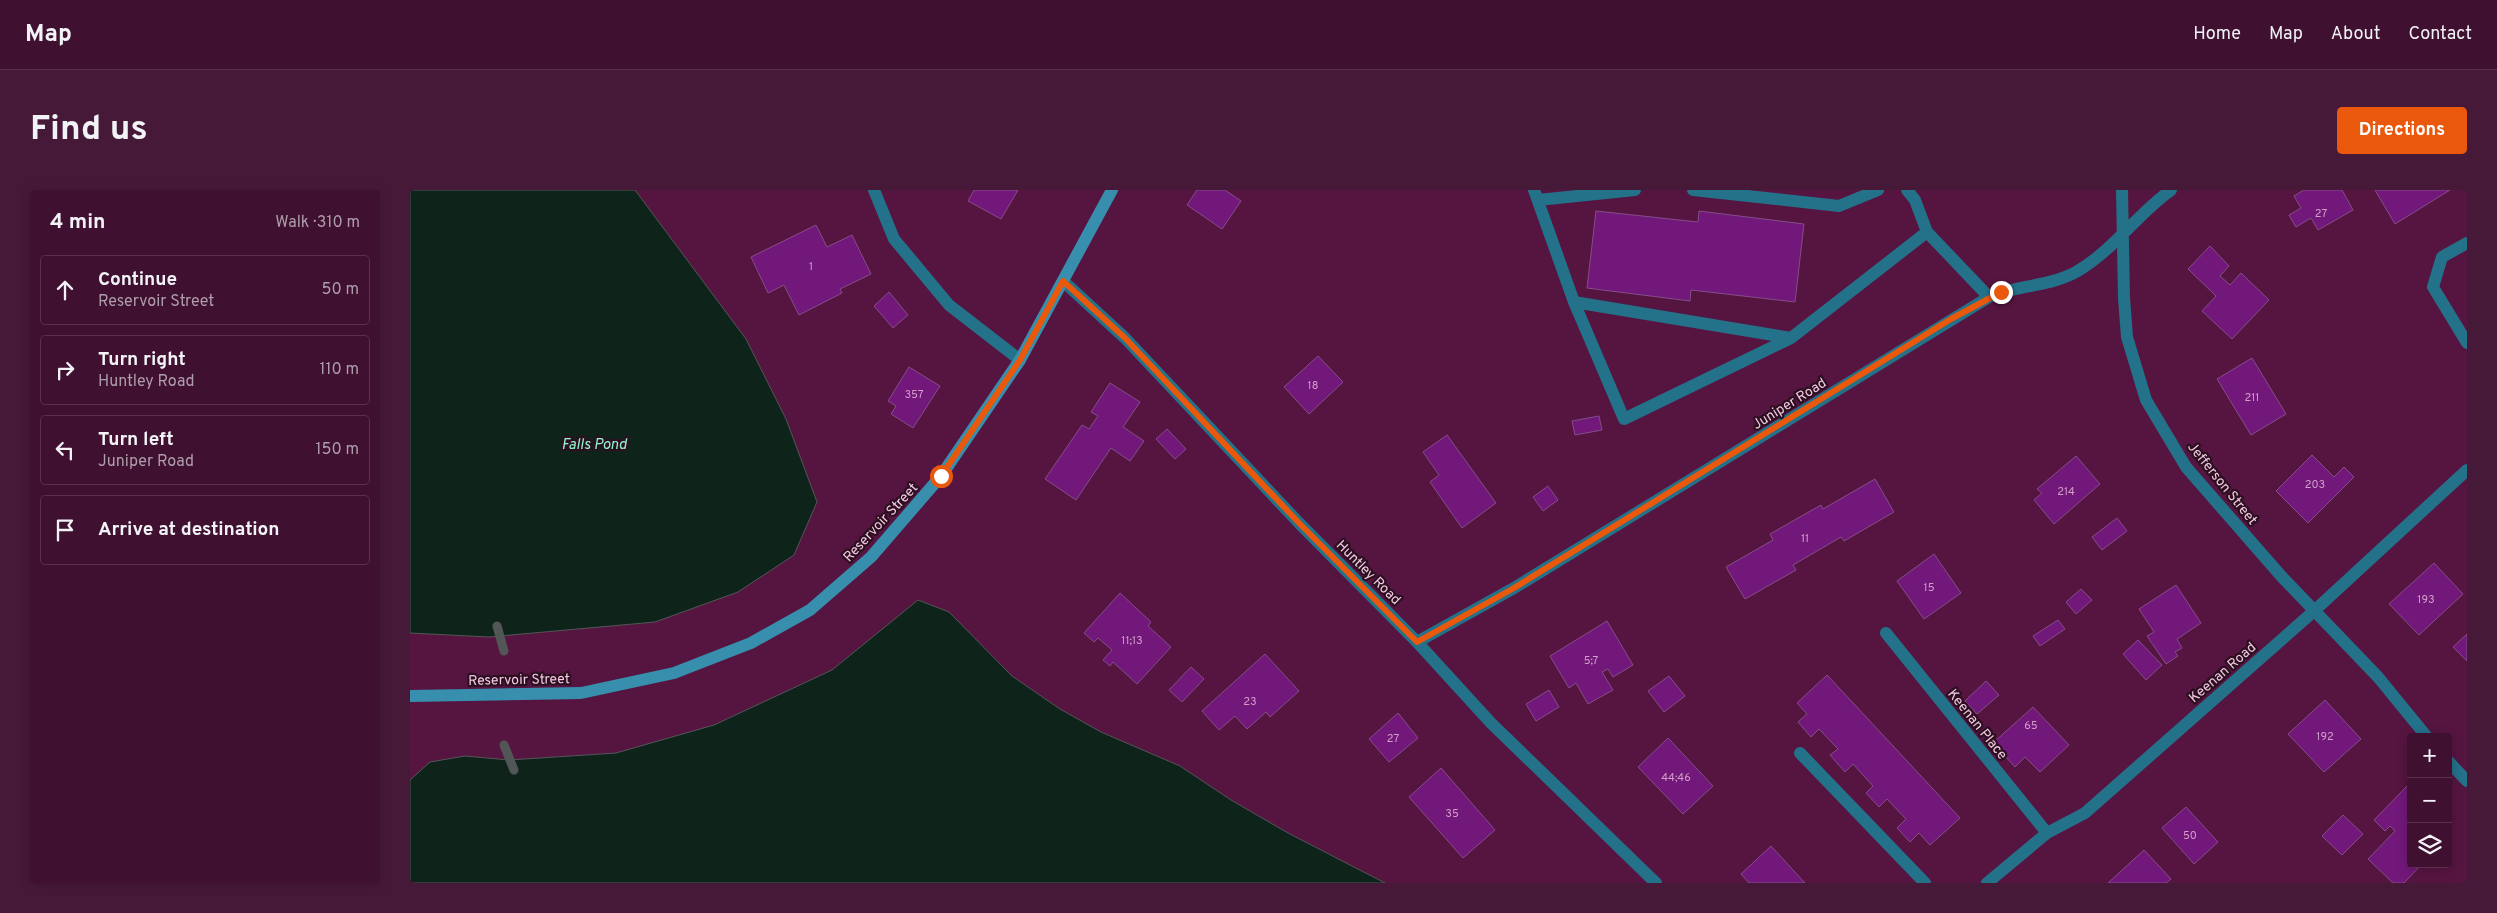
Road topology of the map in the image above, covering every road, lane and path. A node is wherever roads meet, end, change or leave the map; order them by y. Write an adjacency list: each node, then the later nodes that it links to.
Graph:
1 (874, 190): 18 (street)
2 (1112, 190): 13 (street, Reservoir Street)
3 (1635, 190): 9 (street)
4 (1693, 190): 5 (street)
5 (1878, 190)
6 (1907, 190): 10 (street)
7 (2122, 190): 11 (street, Jefferson Street)
8 (2171, 190): 11 (street, Juniper Road)
9 (1536, 195): 15 (street)
10 (1927, 232): 14 (street); 16 (street)
11 (2123, 234): 14 (street, Juniper Road); 20 (street, Jefferson Street)
12 (2467, 242): 17 (street)
13 (1063, 281): 18 (street, Reservoir Street); 22 (street, Huntley Road)
14 (1989, 297): 22 (street, Juniper Road)
15 (1574, 302): 16 (street); 16 (street)
16 (1791, 338)
17 (2467, 343)
18 (1020, 360): 23 (street, Reservoir Street)
19 (2467, 470): 20 (street, Keenan Road)
20 (2314, 611): 24 (street, Jefferson Street); 28 (street, Keenan Road)
21 (1886, 633): 28 (street, Keenan Place)
22 (1417, 642): 30 (street, Huntley Road)
23 (410, 696)
24 (2424, 733)
25 (1800, 753): 31 (street)
26 (2452, 765): 27 (street)
27 (2467, 781)
28 (2047, 833): 29 (street, Keenan Road)
29 (1993, 881)
30 (1656, 883)
31 (1925, 883)

